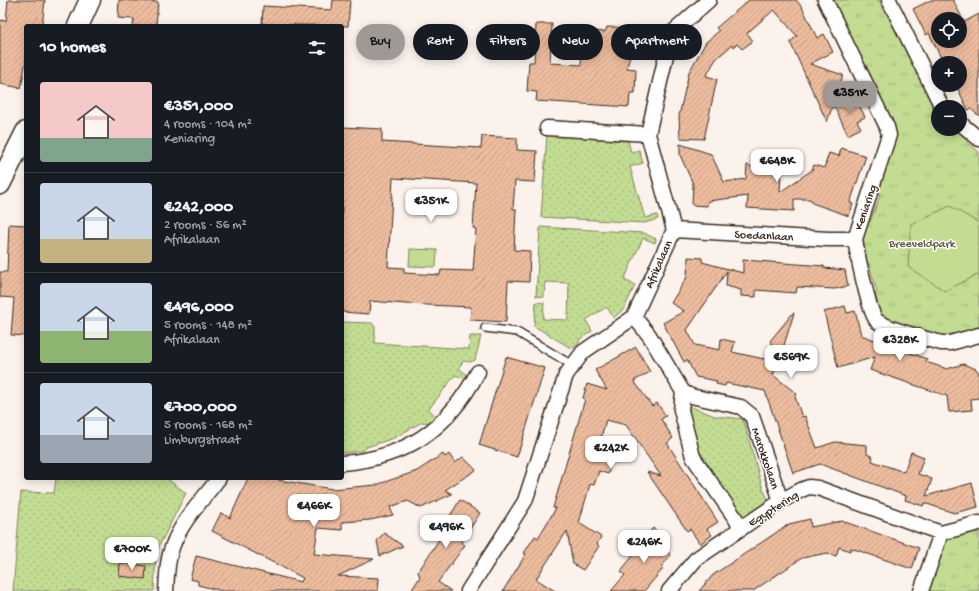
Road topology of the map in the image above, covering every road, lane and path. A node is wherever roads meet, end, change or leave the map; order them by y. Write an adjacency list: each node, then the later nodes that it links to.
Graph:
1 (90, 0): 5 (street)
2 (709, 0): 9 (street, Afrikalaan)
3 (825, 0): 14 (street, Keniaring)
4 (889, 0): 6 (street)
5 (79, 24)
6 (939, 100)
7 (547, 128): 9 (street)
8 (967, 129): 11 (street)
9 (648, 134): 13 (street, Afrikalaan)
10 (24, 136): 12 (street)
11 (979, 139)
12 (0, 184)
13 (674, 230): 14 (street, Soedanlaan); 15 (street, Afrikalaan)
14 (855, 239): 17 (street, Keniaring)
15 (634, 317): 18 (street, Afrikalaan); 20 (street)
16 (485, 328): 18 (lane)
17 (979, 335)
18 (572, 365): 28 (street, Afrikalaan)
19 (478, 372): 21 (street)
20 (682, 392): 23 (street, Marokkolaan); 25 (street)
21 (344, 463)
22 (218, 480): 27 (street)
23 (781, 501): 25 (street, Egyptering); 26 (street, Egyptering)
24 (979, 523): 26 (street)
25 (742, 528): 29 (street, Egyptering)
26 (941, 533): 30 (street)
27 (166, 591)
28 (468, 591)
29 (669, 591)
30 (921, 591)

